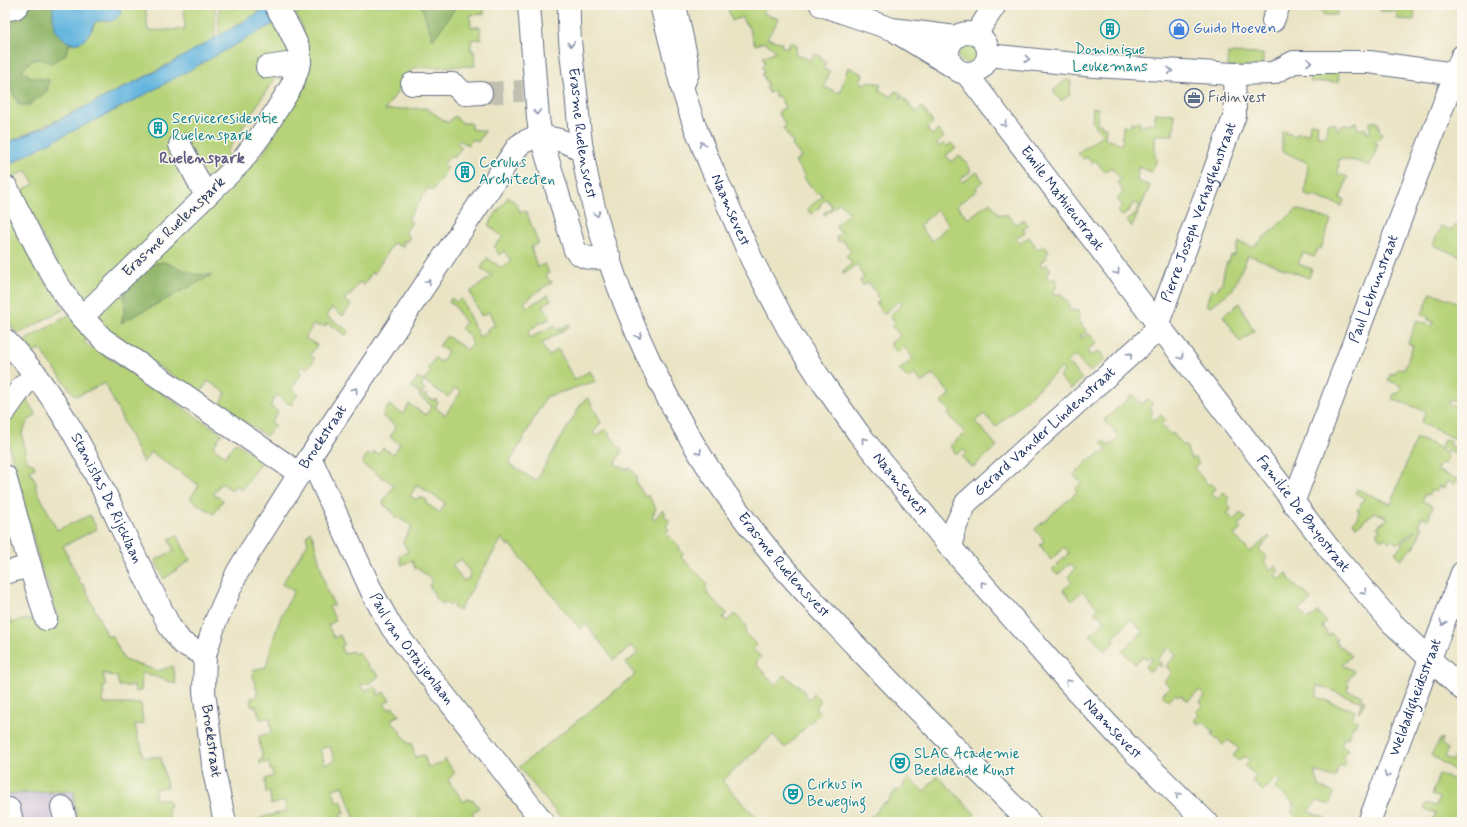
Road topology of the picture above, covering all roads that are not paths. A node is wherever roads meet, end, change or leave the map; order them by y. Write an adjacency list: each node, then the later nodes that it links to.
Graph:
1 (18, 5): 9 (street)
2 (275, 5): 13 (street, Erasme Ruelenspark)
3 (529, 5): 21 (street, Erasme Ruelensvest, one-way to 21)
4 (569, 5): 23 (street, Erasme Ruelensvest, one-way to 23)
5 (660, 5): 19 (street, Naamsevest)
6 (675, 5): 19 (street)
7 (821, 5): 10 (street)
8 (995, 5): 11 (street)
9 (5, 10)
10 (892, 29): 11 (street); 16 (street)
11 (966, 36): 12 (street); 16 (street)
12 (988, 56): 16 (street); 17 (street, one-way to 17)
13 (300, 62): 14 (street); 25 (street, Erasme Ruelenspark)
14 (267, 67)
15 (1460, 69): 17 (street, one-way to 15); 34 (street, Paul Lebrunstraat)
16 (960, 71): 28 (street, Emile Mathieustraat, one-way to 28)
17 (1234, 74): 28 (street, Pierre Joseph Verhaghenstraat)
18 (412, 84): 20 (street)
19 (682, 87): 35 (street, Naamsevest, one-way to 19)
20 (481, 94)
21 (541, 137): 23 (street, Broekstraat); 26 (street, Erasme Ruelensvest); 32 (street, Broekstraat, one-way to 21)
22 (180, 145): 25 (street)
23 (582, 150): 26 (street, Erasme Ruelensvest, one-way to 26)
24 (7, 188): 27 (street)
25 (206, 196): 27 (street, Erasme Ruelenspark)
26 (610, 258): 45 (street, Erasme Ruelensvest, one-way to 45)
27 (82, 317): 32 (street)
28 (1157, 326): 34 (street, Familie De Bayostraat, one-way to 34); 35 (street, Gerard Vander Lindenstraat, one-way to 28)
29 (5, 340): 30 (street, Stanislas De Rijcklaan)
30 (36, 374): 31 (street); 40 (street, Stanislas De Rijcklaan)
31 (5, 411)
32 (305, 466): 40 (street, Broekstraat); 44 (street, Paul van Ostaijenlaan)
33 (5, 476): 36 (street)
34 (1293, 503): 41 (street, Familie De Bayostraat, one-way to 41)
35 (952, 549): 46 (street, Naamsevest, one-way to 35)
36 (30, 566): 37 (street); 39 (street)
37 (5, 573)
38 (1462, 573): 41 (street, Weldadigheidsstraat, one-way to 41)
39 (46, 619)
40 (204, 655): 43 (street, Broekstraat)
41 (1430, 660): 42 (street, Familie De Bayostraat); 47 (street, Weldadigheidsstraat, one-way to 47)
42 (1462, 689)
43 (225, 822)
44 (543, 822)
45 (1029, 822)
46 (1206, 822)
47 (1369, 822)

